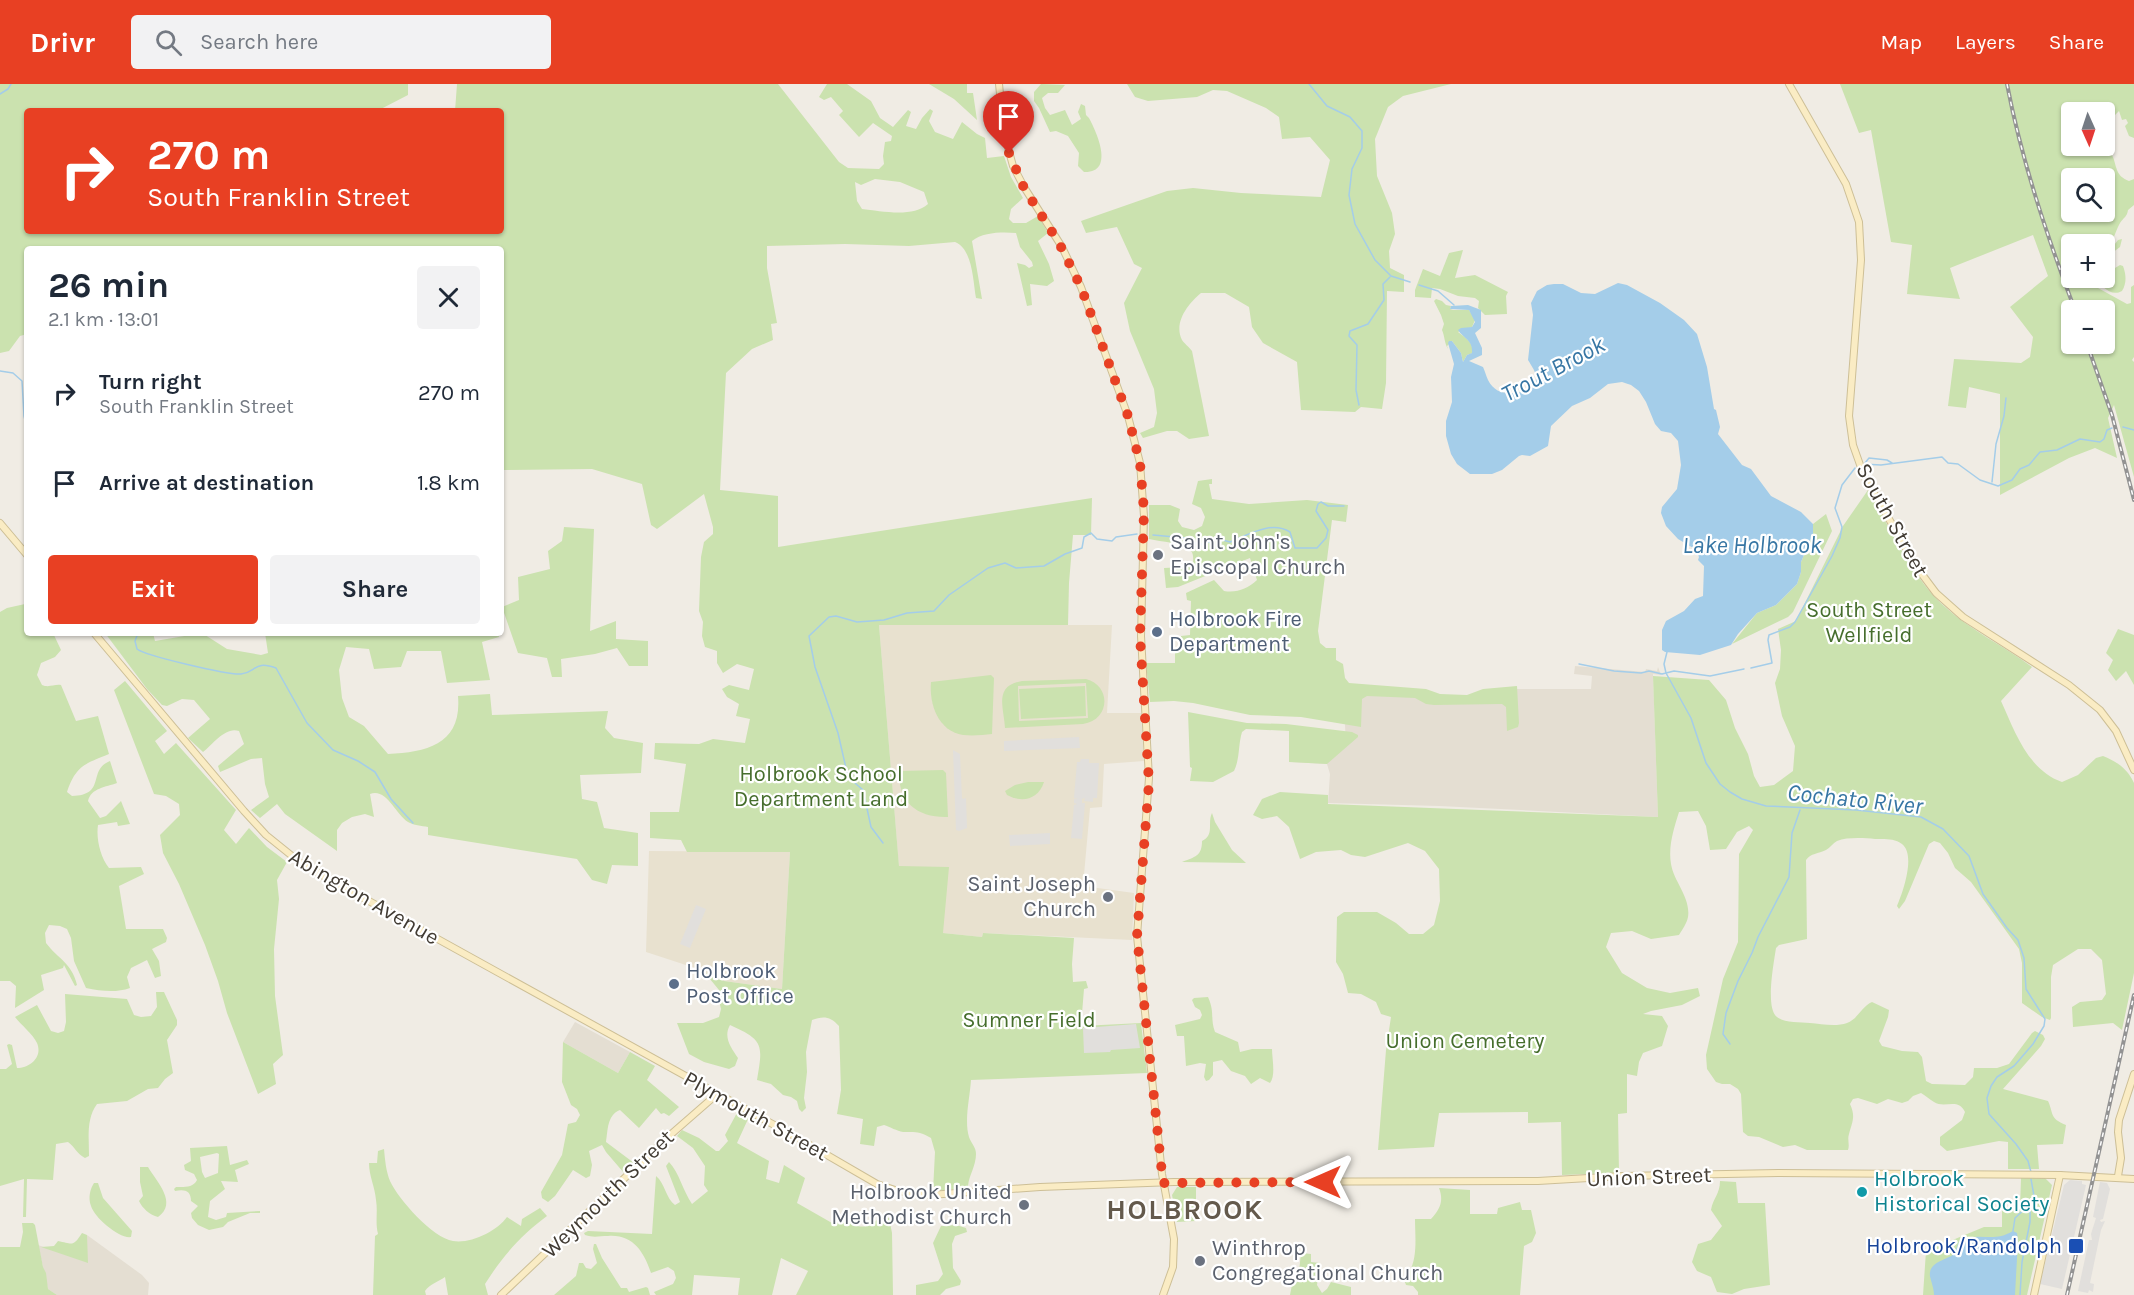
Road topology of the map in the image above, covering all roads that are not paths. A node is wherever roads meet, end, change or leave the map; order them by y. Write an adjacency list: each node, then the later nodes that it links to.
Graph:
1 (999, 84): 13 (main road)
2 (1789, 84): 6 (main road, South Street)
3 (0, 523): 4 (main road)
4 (24, 551)
5 (97, 636): 7 (main road, Abington Avenue)
6 (2134, 770)
7 (634, 1049): 9 (main road, Plymouth Street)
8 (2134, 1074): 11 (main road)
9 (716, 1095): 13 (main road, Plymouth Street); 14 (main road, Weymouth Street)
10 (2060, 1174): 11 (main road, Union Street); 13 (main road, Union Street); 16 (main road)
11 (2118, 1176): 12 (main road, Union Street)
12 (2134, 1179)
13 (1163, 1183): 15 (main road)
14 (501, 1295)
15 (1163, 1295)
16 (2034, 1295)

